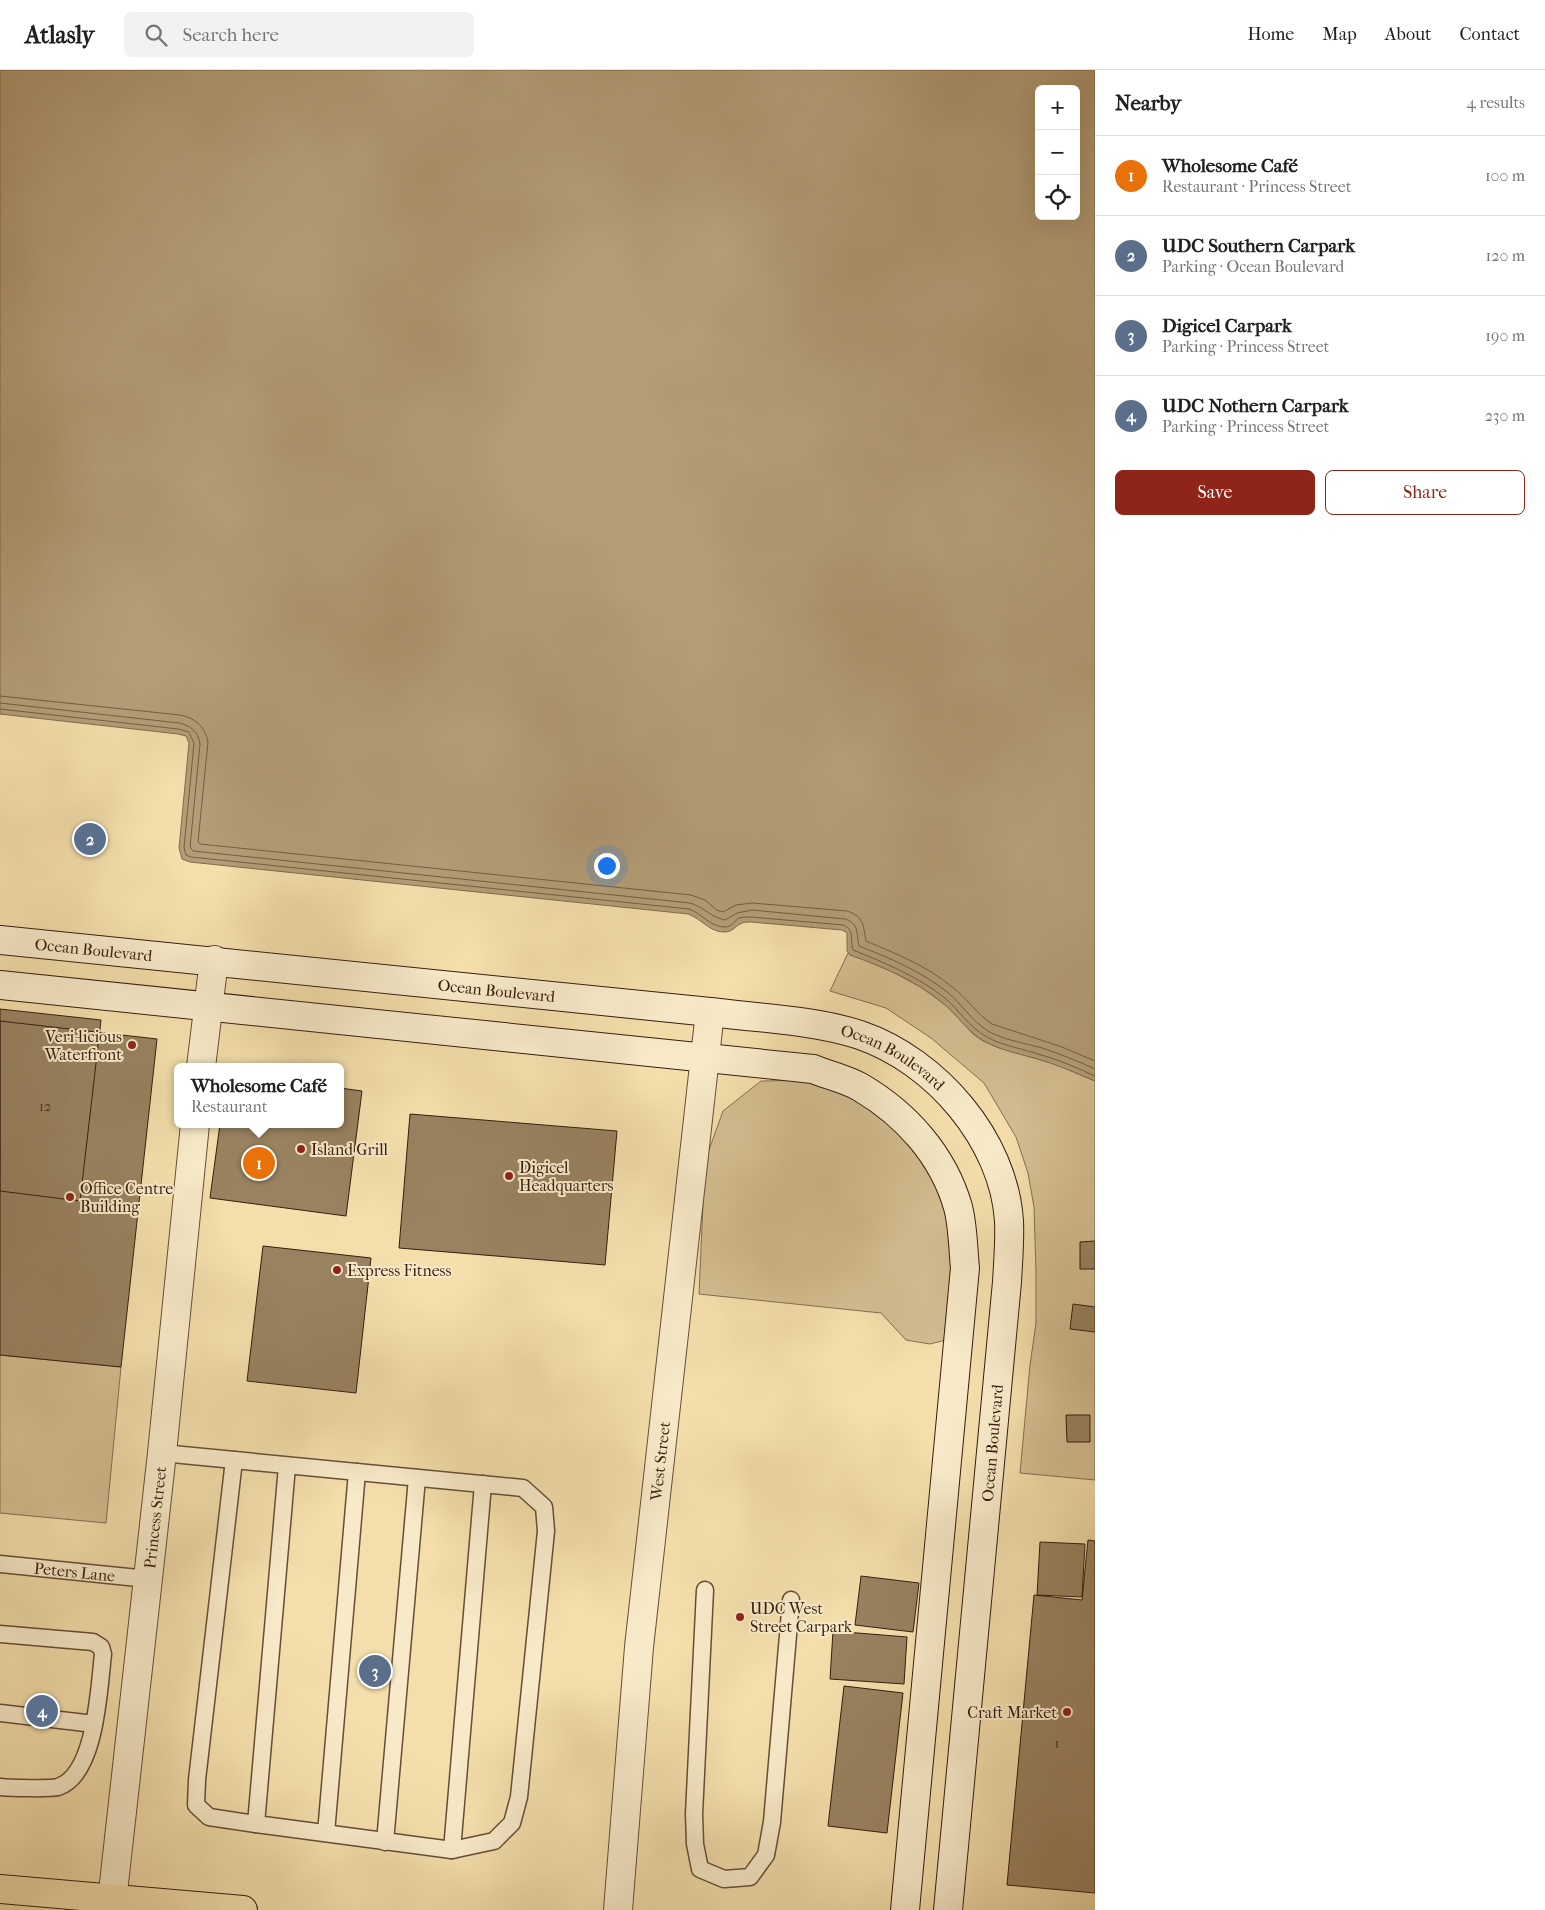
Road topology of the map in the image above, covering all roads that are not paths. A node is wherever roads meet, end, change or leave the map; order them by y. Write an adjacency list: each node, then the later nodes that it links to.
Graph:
1 (0, 940): 2 (street, Ocean Boulevard)
2 (214, 960): 4 (street); 5 (street, Ocean Boulevard)
3 (0, 985): 4 (street)
4 (208, 1007): 6 (street); 7 (street)
5 (710, 1012): 6 (street, West Street); 32 (street, Ocean Boulevard)
6 (704, 1058): 30 (street, West Street); 31 (street)
7 (201, 1063)
8 (195, 1128): 9 (street, Princess Street)
9 (162, 1453): 10 (lane); 16 (street, Princess Street)
10 (234, 1460): 11 (lane); 23 (lane)
11 (287, 1466): 12 (lane); 23 (lane)
12 (357, 1472): 13 (lane); 24 (lane)
13 (416, 1478): 14 (lane); 25 (lane)
14 (483, 1484): 26 (lane); 26 (lane)
15 (0, 1564): 16 (lane, Peters Lane)
16 (148, 1578): 28 (street, Princess Street)
17 (705, 1590): 18 (lane)
18 (791, 1600)
19 (0, 1634): 21 (lane)
20 (0, 1713): 21 (lane)
21 (94, 1724): 22 (lane)
22 (0, 1787)
23 (256, 1824): 24 (lane)
24 (326, 1832): 25 (lane)
25 (386, 1842): 26 (lane)
26 (452, 1850)
27 (0, 1888): 28 (highway)
28 (111, 1904): 29 (highway)
29 (243, 1910)
30 (618, 1910)
31 (905, 1910)
32 (948, 1910)

